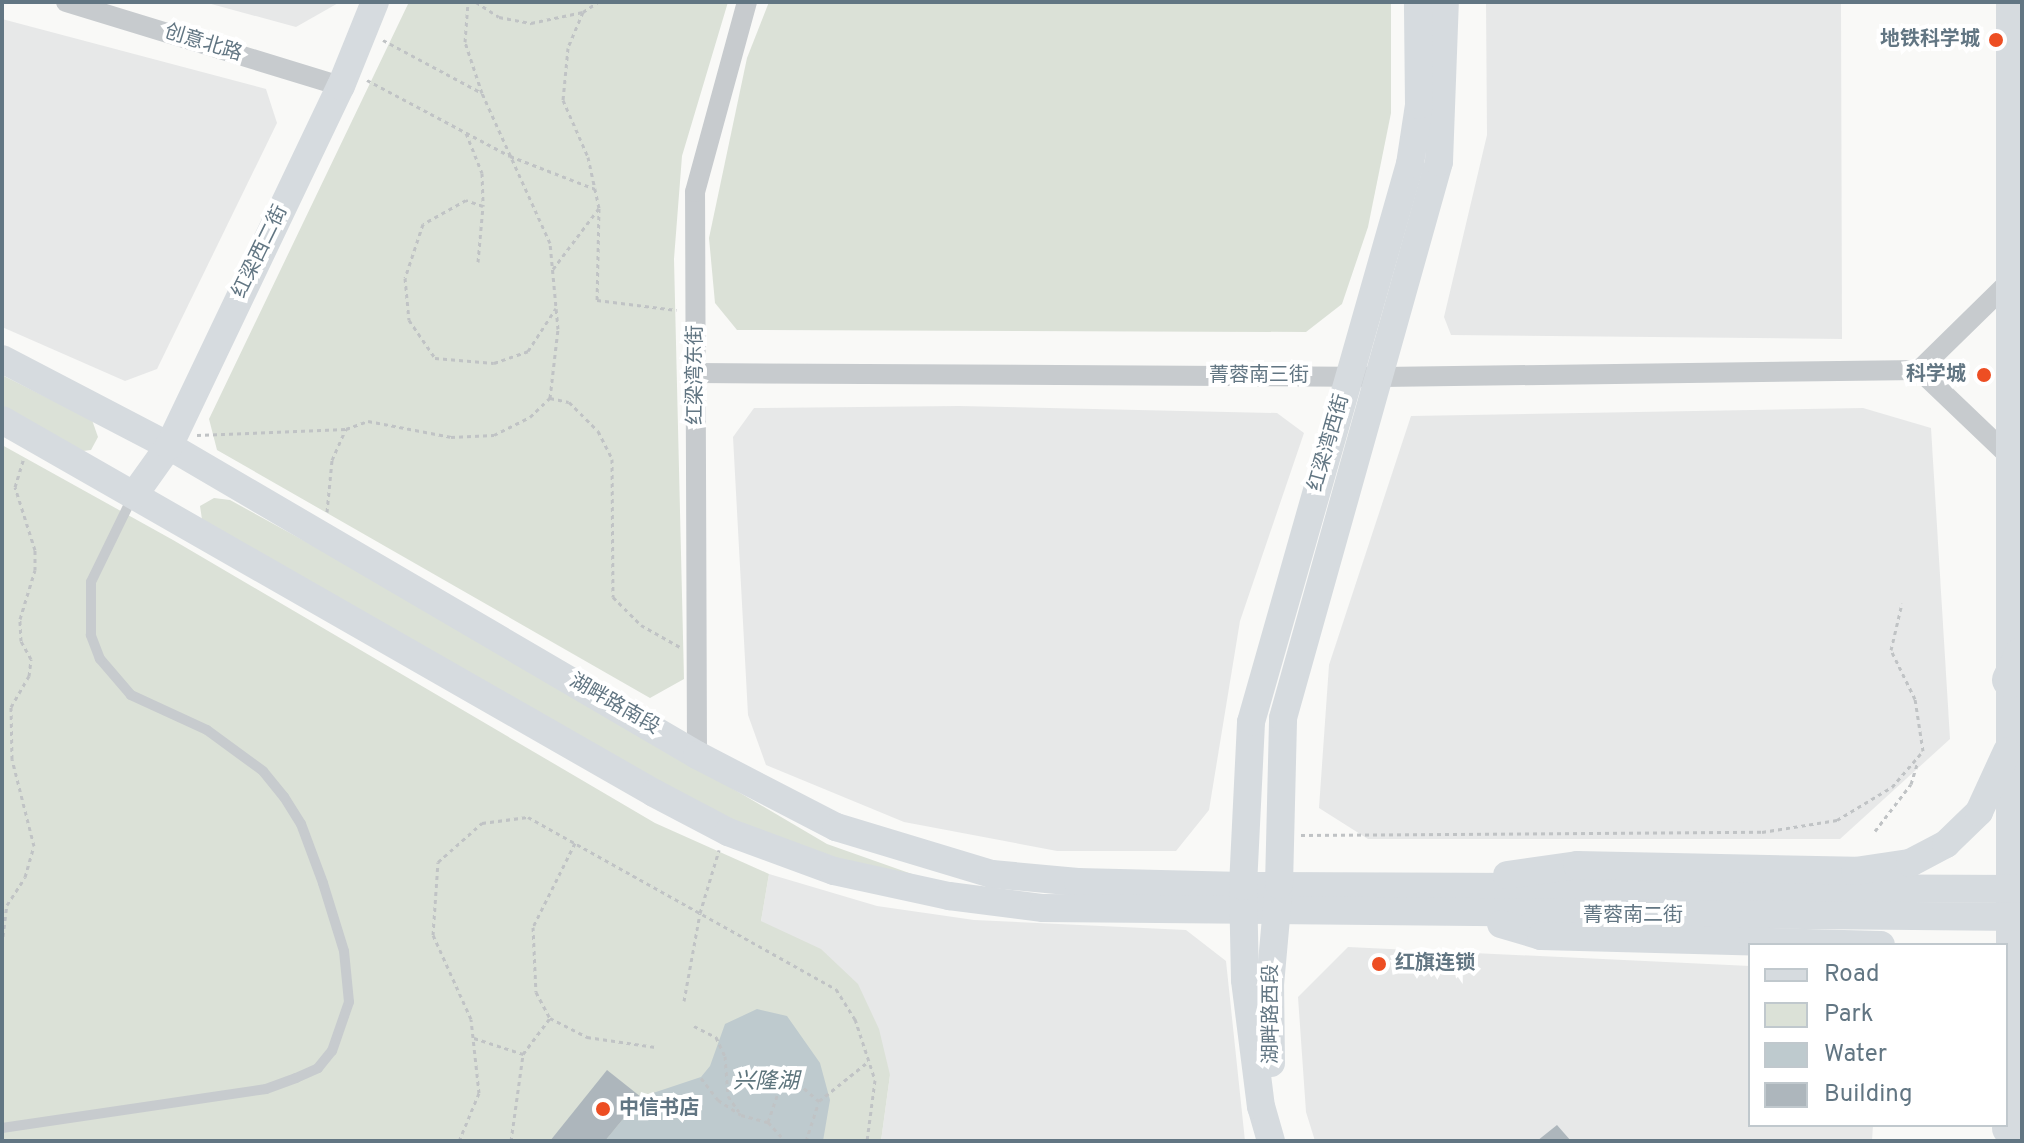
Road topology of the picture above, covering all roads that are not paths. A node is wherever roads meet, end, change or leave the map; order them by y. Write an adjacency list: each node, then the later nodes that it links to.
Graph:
1 (66, 2): 7 (street, 创意北路)
2 (375, 2): 7 (main road, 红梁西二街)
3 (747, 2): 11 (street, 红梁湾东街)
4 (1418, 2): 12 (main road, 红梁湾西街)
5 (1445, 2): 13 (main road, 红梁湾西街)
6 (2010, 2): 8 (main road)
7 (344, 78): 15 (main road, 红梁西二街)
8 (2010, 281): 10 (street); 16 (main road)
9 (2, 359): 15 (main road, 湖畔路南段)
10 (1919, 370): 13 (street, 菁蓉南三街); 16 (street)
11 (696, 373): 12 (street, 菁蓉南三街); 20 (street, 红梁湾东街)
12 (1349, 377): 13 (street, 菁蓉南三街); 22 (main road, 红梁湾西街)
13 (1382, 377): 23 (main road, 红梁湾西街)
14 (2, 420): 17 (main road, 湖畔路南段)
15 (171, 441): 17 (main road, 红梁西二街); 20 (main road, 湖畔路南段)
16 (2010, 457): 18 (main road)
17 (134, 495): 22 (main road, 湖畔路南段); 28 (lane)
18 (2016, 668): 19 (main road)
19 (2011, 743): 24 (main road); 27 (main road)
20 (697, 755): 22 (main road, 湖畔路南段)
21 (2022, 889): 24 (main road, 菁蓉南二街)
22 (1243, 898): 23 (main road, 湖畔路南段); 30 (main road, 湖畔路西段)
23 (1278, 898): 24 (main road, 菁蓉南二街); 31 (main road, 湖畔路西段)
24 (1471, 902): 25 (main road, 菁蓉南二街); 26 (main road)
25 (2022, 917)
26 (1805, 943)
27 (2008, 1063): 29 (main road)
28 (2, 1128)
29 (2014, 1133)
30 (1271, 1141)
31 (1288, 1141)

